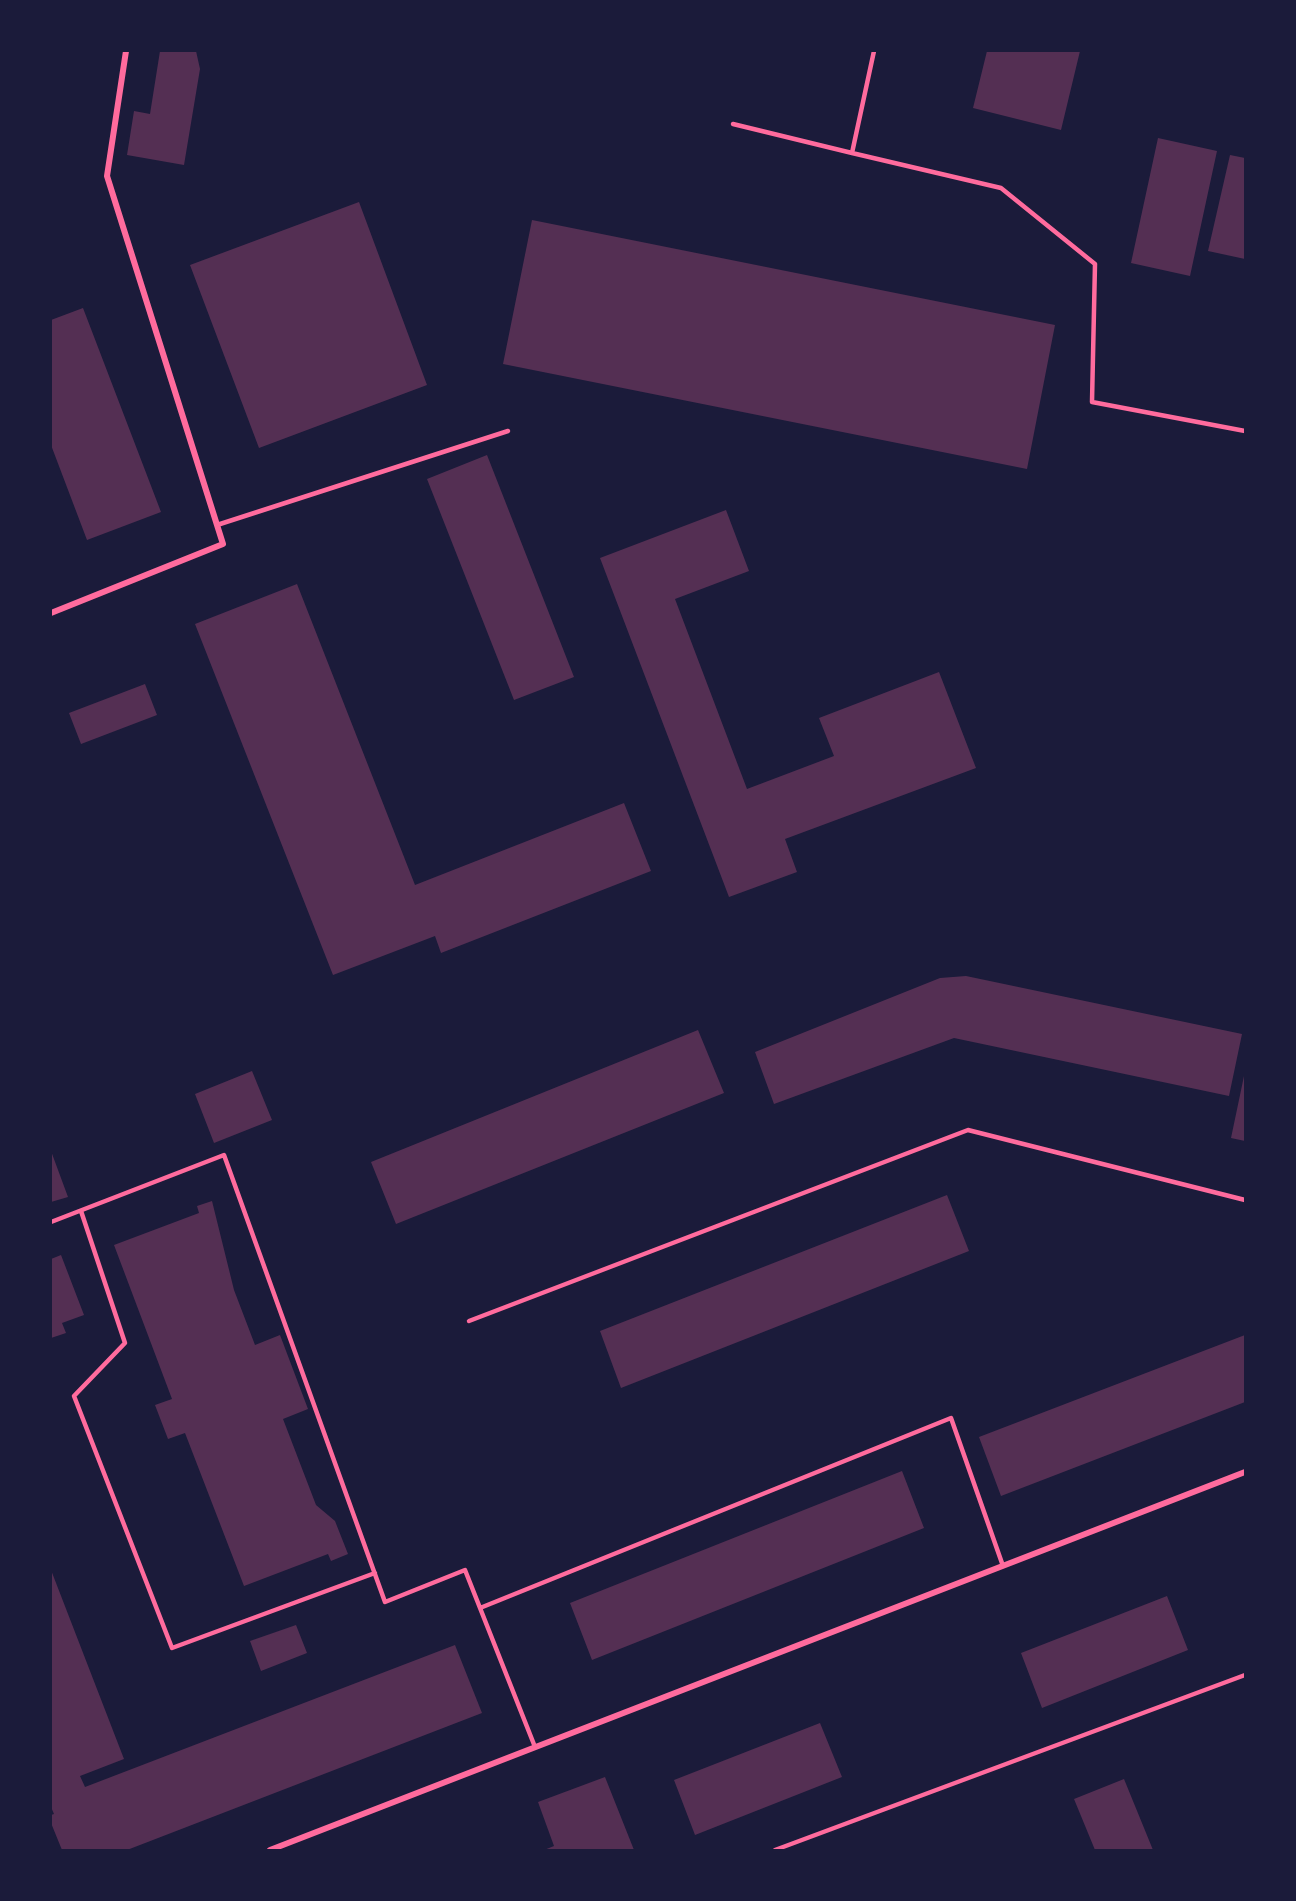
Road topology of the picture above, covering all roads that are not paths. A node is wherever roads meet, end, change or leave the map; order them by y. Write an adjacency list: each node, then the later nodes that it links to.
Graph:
1 (126, 51): 7 (street)
2 (874, 51): 4 (lane)
3 (733, 124): 4 (lane)
4 (852, 153): 6 (lane)
5 (508, 431): 7 (lane)
6 (1245, 431)
7 (217, 525): 8 (street)
8 (51, 613)
9 (1245, 1200): 12 (lane)
10 (81, 1211): 11 (lane); 15 (lane); 15 (lane)
11 (51, 1222)
12 (469, 1322)
13 (1245, 1472): 14 (street)
14 (1004, 1566): 16 (lane); 18 (street)
15 (375, 1573): 16 (lane)
16 (480, 1608): 18 (lane)
17 (1245, 1675): 20 (lane)
18 (535, 1747): 19 (street)
19 (270, 1850)
20 (775, 1850)

